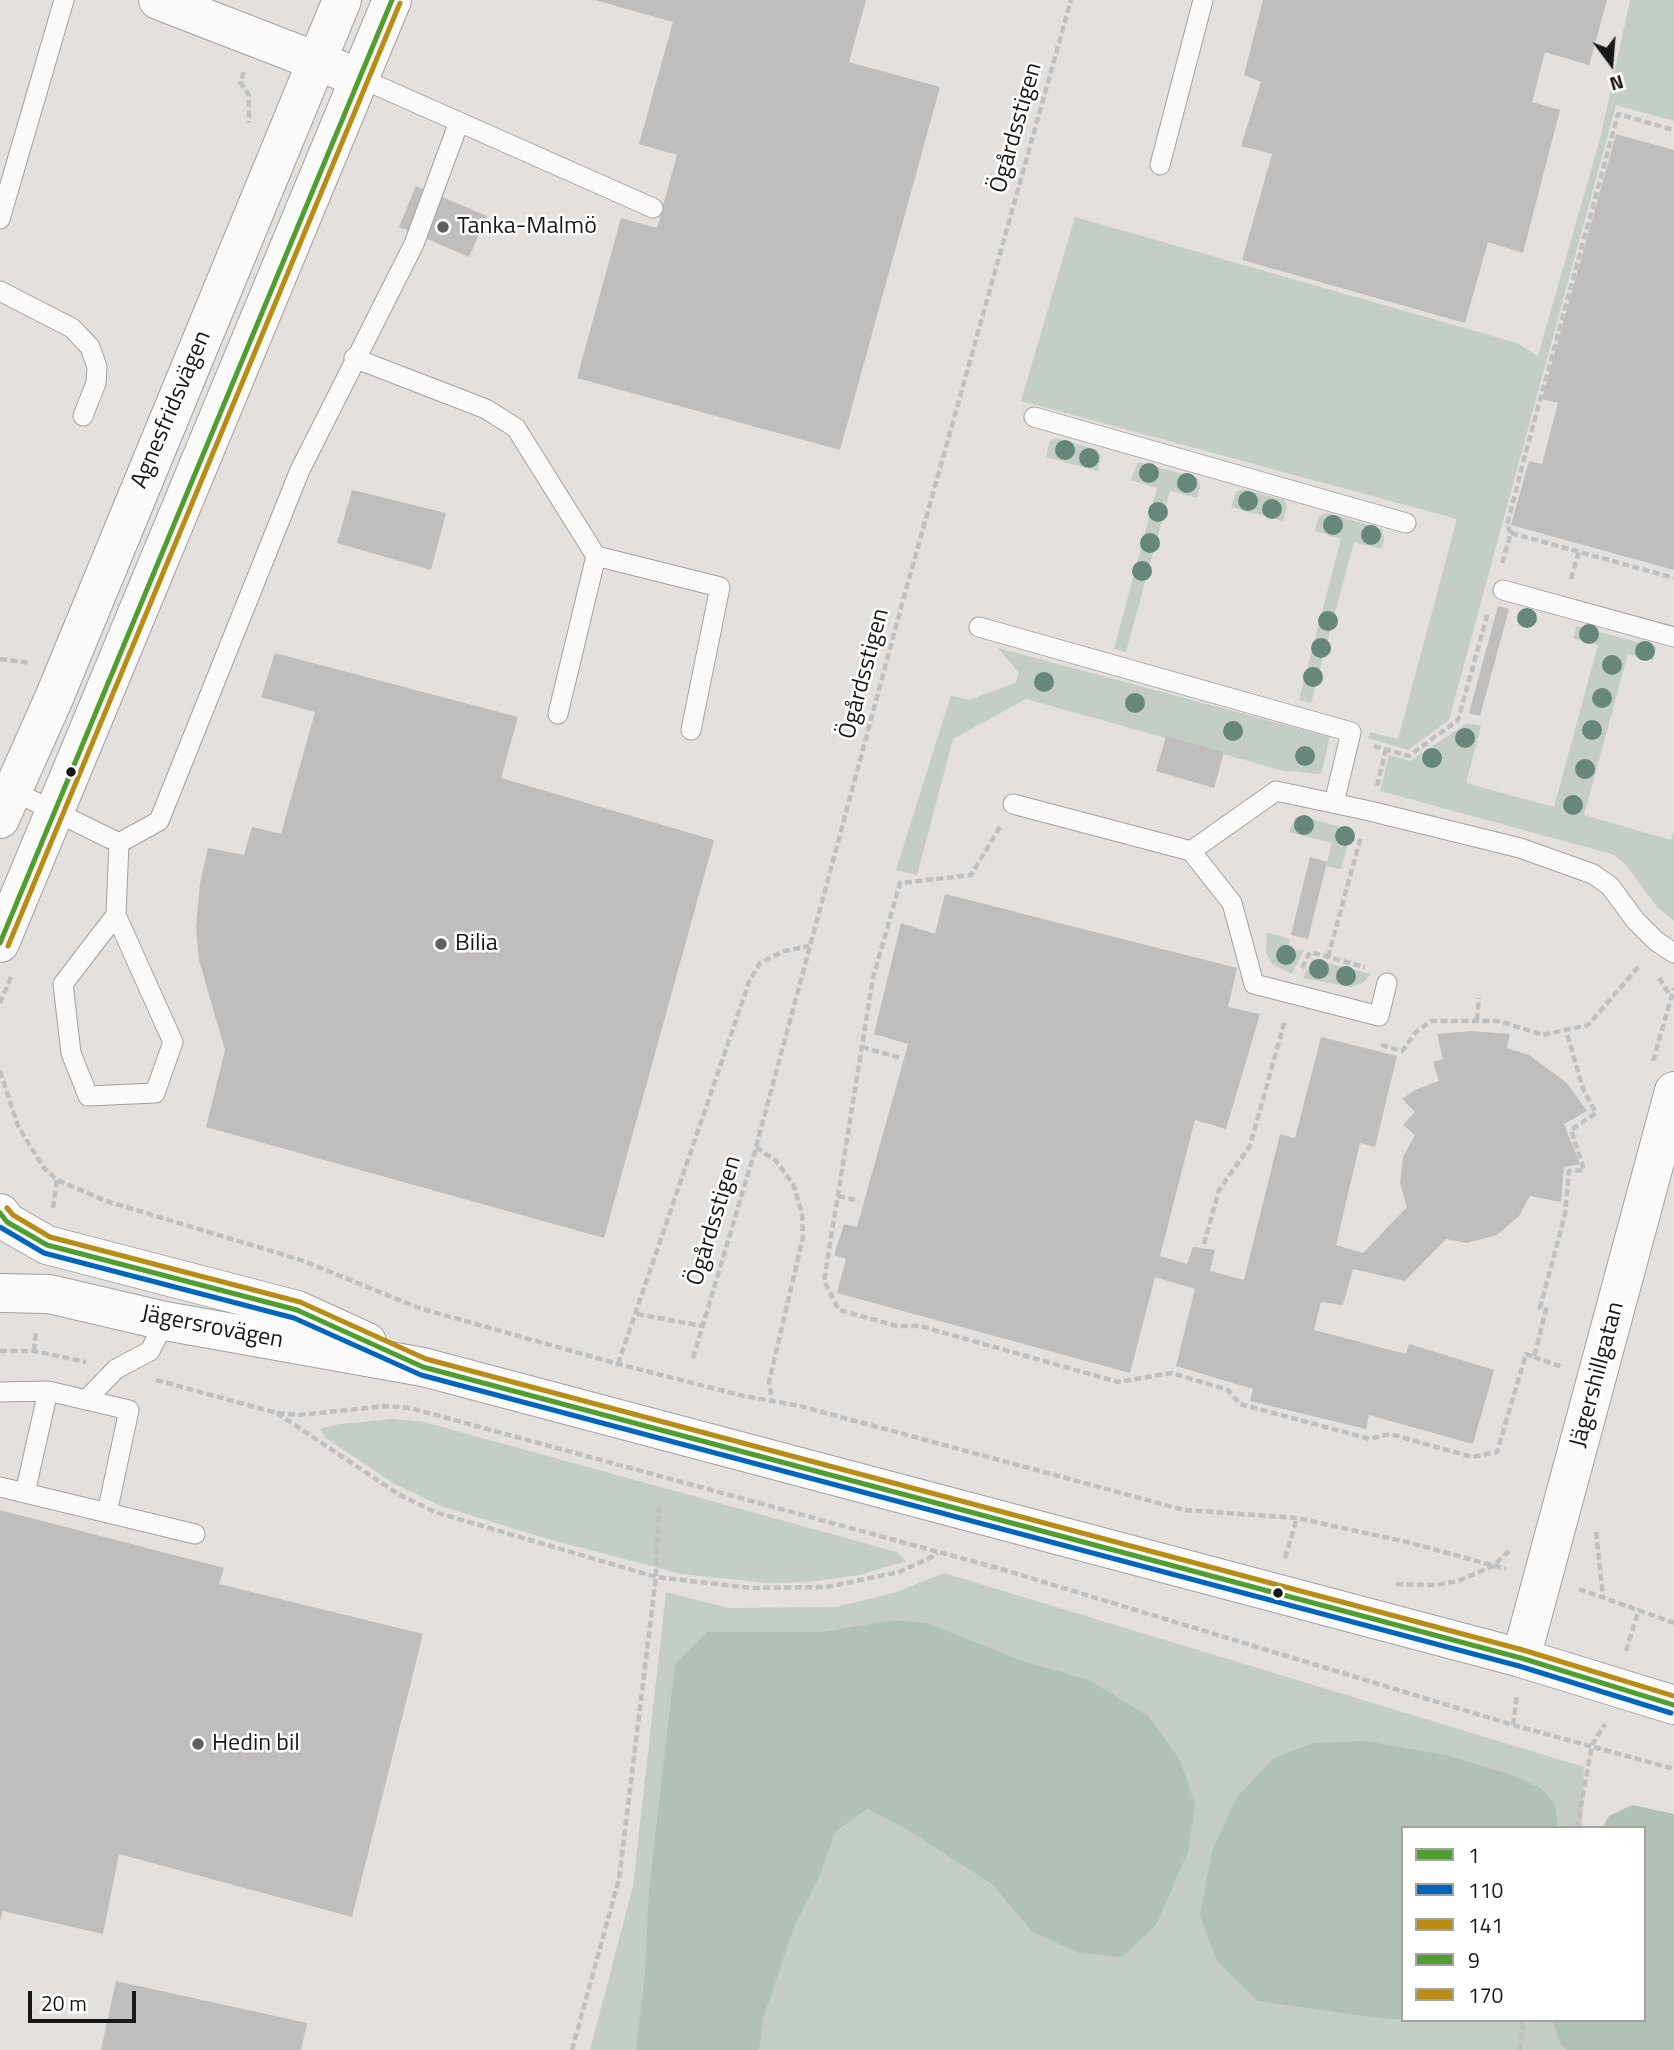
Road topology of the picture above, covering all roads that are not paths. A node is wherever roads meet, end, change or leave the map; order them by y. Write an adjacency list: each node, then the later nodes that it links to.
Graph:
1 (64, 0): 11 (lane)
2 (158, 0): 6 (street)
3 (342, 0): 6 (street, Agnesfridsvägen)
4 (392, 0): 7 (street, Agnesfridsvägen)
5 (1203, 0): 9 (lane)
6 (316, 60): 7 (street); 24 (street, Agnesfridsvägen)
7 (360, 78): 8 (lane); 26 (street, Agnesfridsvägen)
8 (459, 122): 10 (lane); 13 (lane)
9 (1160, 164)
10 (653, 208)
11 (0, 219)
12 (0, 291): 14 (lane)
13 (354, 358): 17 (lane); 27 (lane)
14 (83, 416)
15 (1034, 417): 16 (lane)
16 (1406, 523)
17 (596, 556): 21 (lane); 22 (lane)
18 (1498, 588): 20 (lane)
19 (979, 627): 23 (lane)
20 (1674, 637)
21 (558, 714)
22 (691, 730)
23 (1334, 803): 28 (lane); 31 (lane)
24 (5, 804): 26 (lane)
25 (1013, 804): 28 (lane)
26 (54, 810): 27 (lane); 30 (street, Agnesfridsvägen)
27 (119, 843): 29 (lane)
28 (1191, 851): 32 (lane)
29 (116, 915): 29 (lane)
30 (0, 943)
31 (1674, 953)
32 (1387, 983)
33 (1674, 1091): 45 (street, Jägershillgatan)
34 (0, 1213): 37 (street, Jägersrovägen)
35 (0, 1293): 36 (street, Jägersrovägen)
36 (165, 1321): 37 (street, Jägersrovägen); 40 (lane)
37 (424, 1367): 45 (street, Jägersrovägen)
38 (48, 1391): 39 (lane); 40 (lane); 42 (lane)
39 (0, 1392)
40 (86, 1400): 43 (lane)
41 (0, 1487): 42 (lane)
42 (25, 1493): 43 (lane)
43 (107, 1513): 44 (lane)
44 (195, 1534)
45 (1521, 1658): 46 (street, Jägersrovägen)
46 (1674, 1705)

